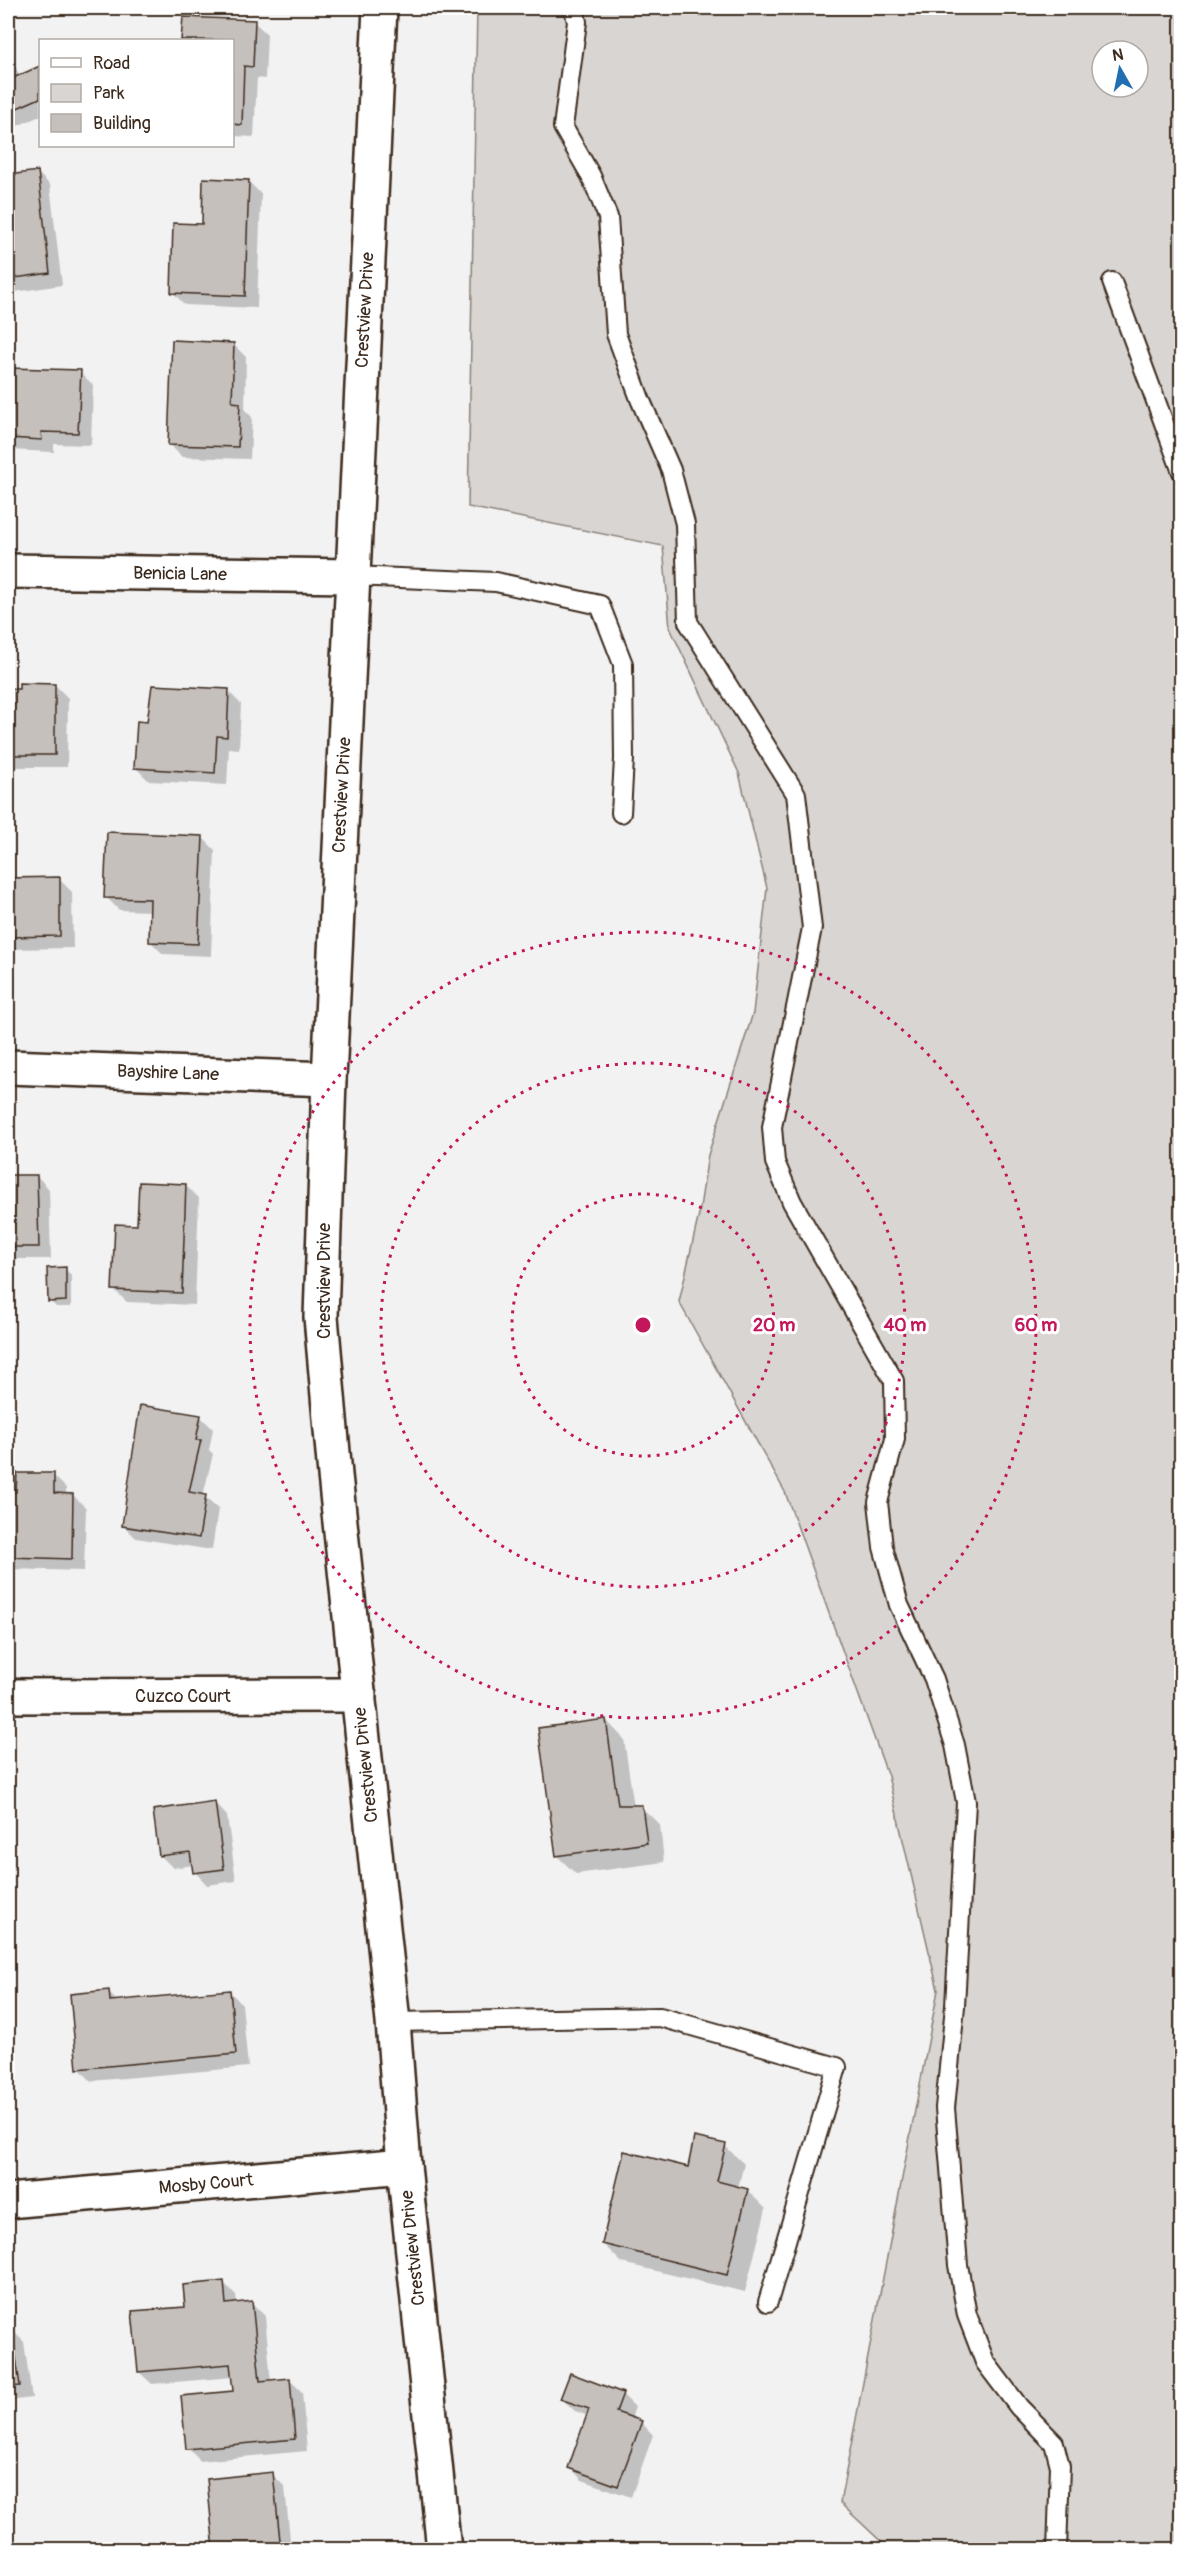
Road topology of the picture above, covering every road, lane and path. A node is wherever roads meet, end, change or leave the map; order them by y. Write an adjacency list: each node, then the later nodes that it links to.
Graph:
1 (380, 8): 6 (main road, Crestview Drive)
2 (574, 8): 17 (lane)
3 (1112, 282): 4 (lane)
4 (1182, 472)
5 (8, 571): 6 (main road, Benicia Lane)
6 (352, 576): 7 (lane); 9 (main road, Crestview Drive)
7 (621, 813)
8 (8, 1067): 9 (main road, Bayshire Lane)
9 (329, 1079): 10 (main road, Crestview Drive)
10 (359, 1695): 11 (main road, Cuzco Court); 12 (main road, Crestview Drive)
11 (8, 1696)
12 (393, 2022): 13 (main road, Crestview Drive); 15 (lane)
13 (404, 2166): 14 (main road, Mosby Court); 16 (main road, Crestview Drive)
14 (8, 2201)
15 (768, 2302)
16 (444, 2550)
17 (1057, 2550)

